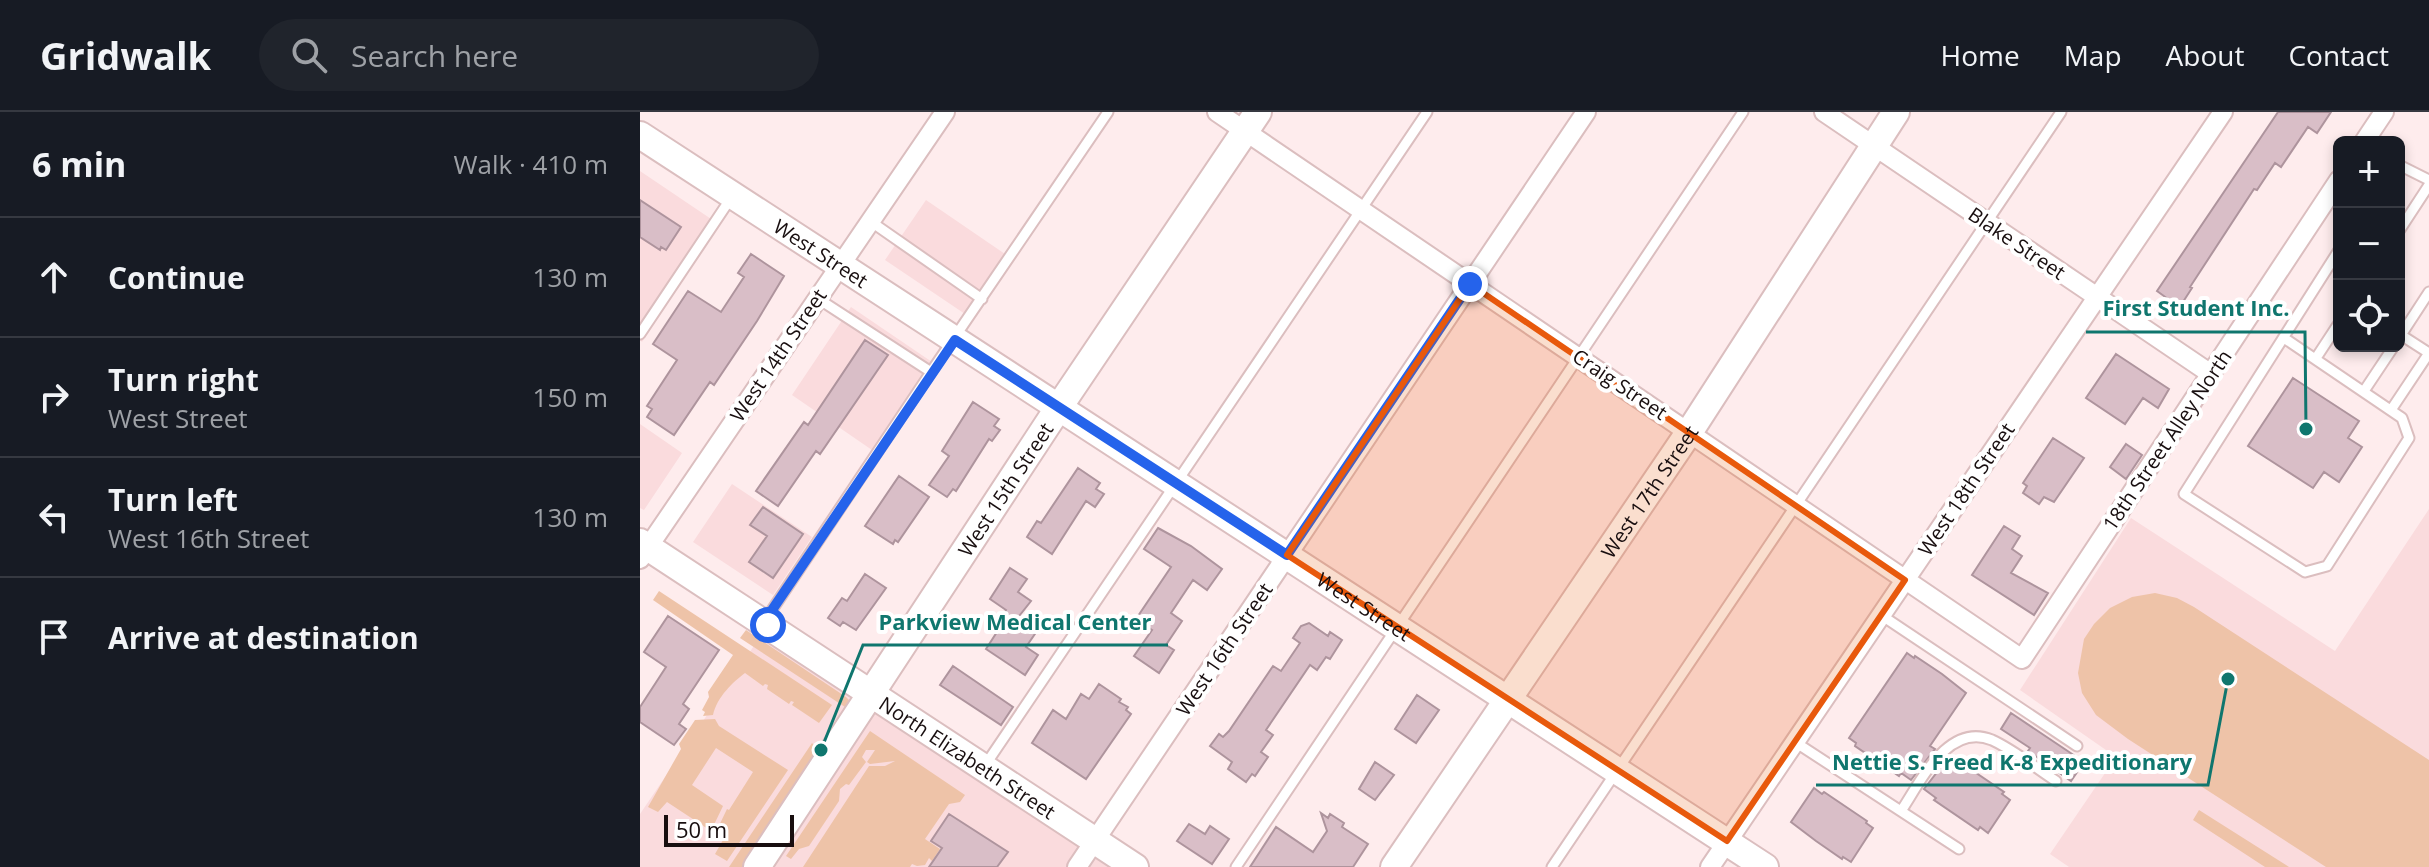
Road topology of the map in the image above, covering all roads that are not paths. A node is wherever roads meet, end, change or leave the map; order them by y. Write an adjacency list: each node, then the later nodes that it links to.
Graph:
1 (945, 112): 21 (street, West 14th Street)
2 (1108, 112): 30 (lane)
3 (1217, 112): 12 (street, Craig Street)
4 (1427, 112): 20 (lane)
5 (1586, 112): 26 (street, West 16th Street)
6 (1743, 112): 39 (lane)
7 (1824, 112): 15 (street, Blake Street)
8 (1896, 112): 15 (street, West 17th Street)
9 (2061, 112): 23 (lane)
10 (2223, 112): 28 (street, West 18th Street)
11 (2384, 112): 14 (street)
12 (1252, 122): 20 (street, Craig Street); 44 (street, West 15th Street)
13 (640, 135): 19 (street, West Street)
14 (2368, 136)
15 (1873, 145): 23 (street, Blake Street); 46 (street, West 17th Street)
16 (2405, 168): 17 (lane)
17 (2429, 182): 22 (lane)
18 (2333, 189): 42 (street, 18th Street Alley North)
19 (733, 195): 25 (street, West Street); 33 (lane)
20 (1360, 210): 26 (street, Craig Street); 47 (lane)
21 (870, 221): 25 (street, West 14th Street); 30 (lane)
22 (2405, 221)
23 (1988, 223): 28 (street, Blake Street); 48 (lane)
24 (2333, 260): 34 (lane)
25 (840, 265): 29 (street, West 14th Street); 35 (street, West Street)
26 (1470, 284): 39 (street, Craig Street); 50 (street, West 16th Street)
27 (2429, 292): 31 (lane)
28 (2097, 297): 42 (street, Blake Street); 51 (street, West 18th Street)
29 (817, 298): 41 (lane); 49 (street, West 14th Street)
30 (982, 299): 35 (lane)
31 (2405, 329)
32 (2333, 332): 40 (lane)
33 (640, 334)
34 (2284, 338): 40 (lane); 45 (lane)
35 (955, 340): 41 (lane); 44 (street, West Street)
36 (2405, 340): 38 (lane)
37 (2390, 352): 43 (lane)
38 (2429, 353): 45 (lane)
39 (1578, 357): 46 (street, Craig Street); 54 (lane)
40 (2316, 358): 43 (lane)
41 (931, 372): 53 (lane)
42 (2211, 374): 55 (street, 18th Street Alley North)
43 (2364, 391): 45 (lane)
44 (1059, 407): 47 (street, West Street); 56 (street, West 15th Street)
45 (2391, 410)
46 (1690, 431): 48 (street, Craig Street); 57 (street, West 17th Street)
47 (1177, 483): 50 (street, West Street); 60 (lane)
48 (1796, 504): 51 (street, Craig Street); 61 (lane)
49 (643, 549): 53 (street, North Elizabeth Street)
50 (1287, 555): 54 (street, West Street); 64 (street, West 16th Street)
51 (1905, 580): 52 (street, West 18th Street); 55 (street, Craig Street)
52 (1881, 615): 58 (street, West 18th Street); 59 (lane)
53 (764, 622): 56 (street, North Elizabeth Street)
54 (1397, 627): 57 (street, West Street); 70 (lane)
55 (2022, 659)
56 (872, 693): 60 (street, North Elizabeth Street); 67 (street, West 15th Street)
57 (1505, 699): 61 (street, West Street); 71 (street, West 17th Street)
58 (1795, 742): 63 (lane); 65 (street, West 18th Street)
59 (2077, 746)
60 (984, 767): 64 (street, North Elizabeth Street)
61 (1616, 770): 65 (street, West Street); 72 (lane)
62 (2056, 781): 63 (lane)
63 (1901, 811): 66 (lane)
64 (1095, 841): 68 (street, West 16th Street); 69 (street, North Elizabeth Street)
65 (1727, 841): 73 (street, West 18th Street); 74 (street, West Street)
66 (1959, 849)
67 (757, 867)
68 (1077, 867)
69 (1135, 867)
70 (1236, 867)
71 (1394, 867)
72 (1552, 867)
73 (1710, 867)
74 (1765, 867)

